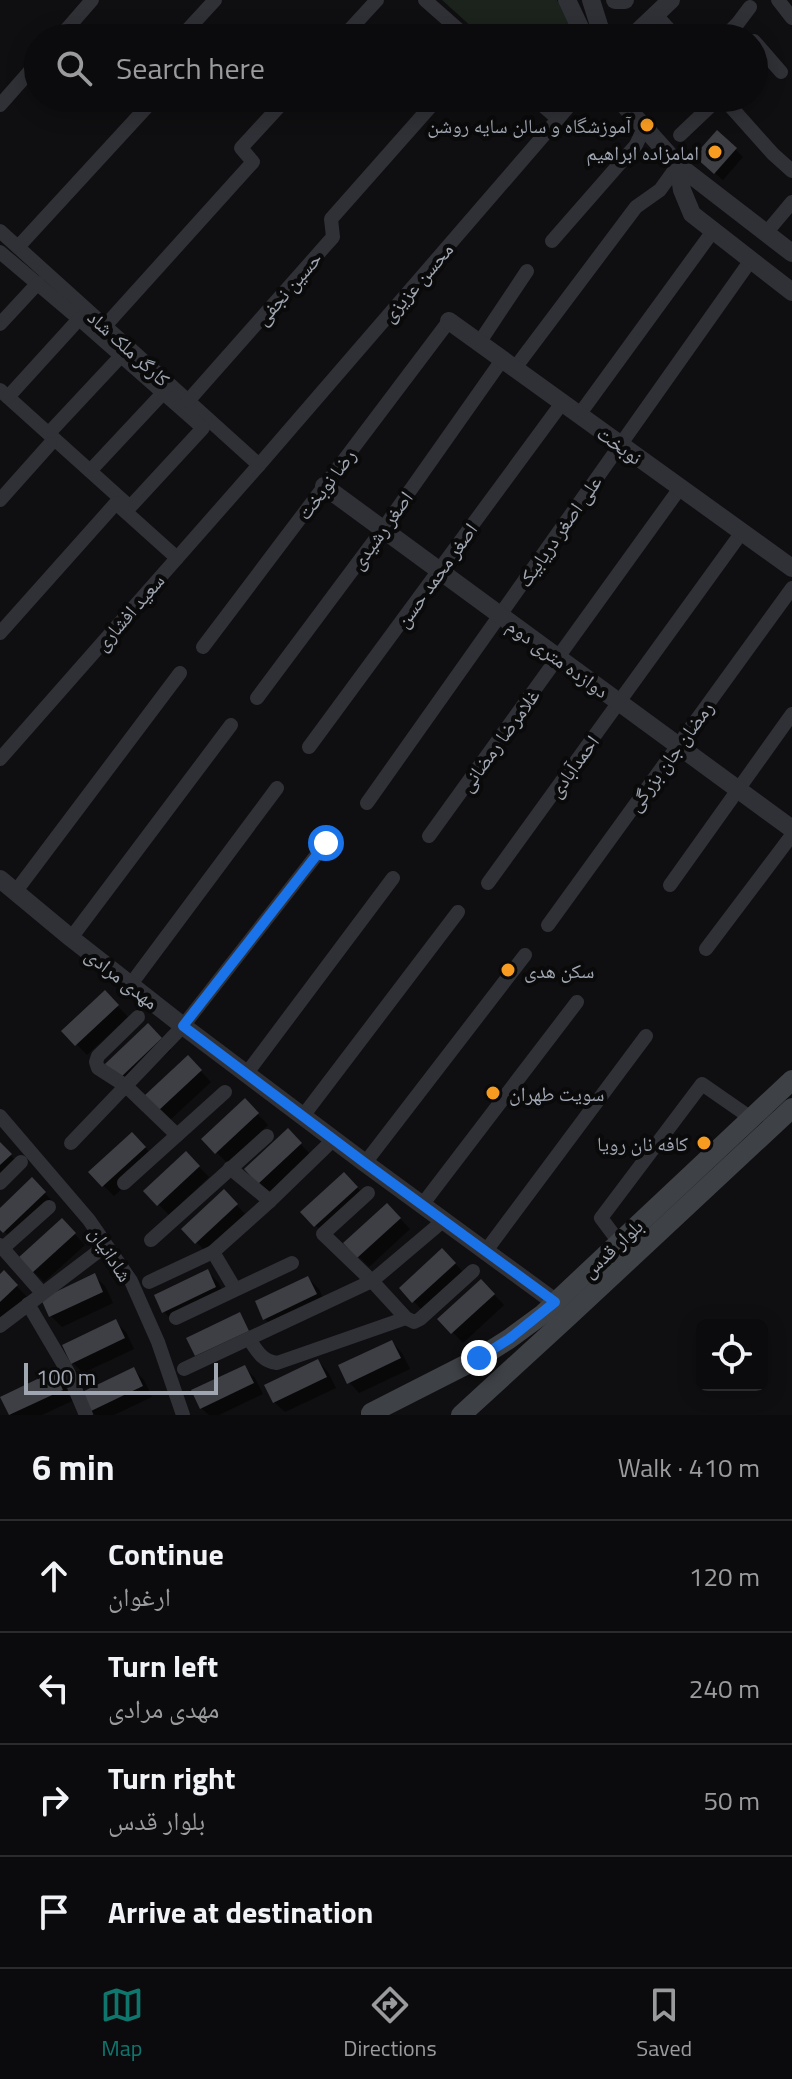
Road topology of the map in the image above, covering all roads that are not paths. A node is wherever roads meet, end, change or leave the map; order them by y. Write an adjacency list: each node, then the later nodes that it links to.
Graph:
1 (92, 0): 15 (street)
2 (215, 0): 16 (street)
3 (377, 0): 17 (street)
4 (425, 0): 18 (street)
5 (567, 0): 19 (street)
6 (591, 0): 20 (street)
7 (615, 0): 8 (street)
8 (625, 0)
9 (671, 0): 12 (street)
10 (778, 0): 13 (street)
11 (750, 7): 14 (street)
12 (655, 14): 21 (street); 22 (street)
13 (792, 18)
14 (738, 23)
15 (71, 24)
16 (193, 24)
17 (355, 24)
18 (452, 24)
19 (578, 24)
20 (600, 24)
21 (645, 24)
22 (664, 24)
23 (768, 57): 24 (street)
24 (781, 72)
25 (24, 78): 26 (street)
26 (0, 105)
27 (142, 112): 45 (street)
28 (274, 112): 53 (street)
29 (426, 112): 60 (street, حسین نجفی)
30 (550, 112): 35 (street)
31 (564, 112): 35 (street, محسن عزیزی)
32 (630, 112): 36 (street)
33 (705, 112): 37 (street)
34 (734, 112): 39 (street)
35 (558, 119): 65 (street, محسن عزیزی)
36 (644, 128): 38 (street); 44 (street)
37 (680, 135)
38 (678, 165): 42 (street); 43 (street); 57 (street, اصغر رشیدی)
39 (792, 171)
40 (792, 202): 43 (street)
41 (0, 231): 45 (street, کارگر ملک شاد)
42 (713, 231): 48 (street); 62 (street)
43 (766, 233): 47 (street)
44 (552, 241)
45 (18, 247): 53 (street, کارگر ملک شاد)
46 (0, 252): 50 (street)
47 (792, 253)
48 (751, 260): 51 (street); 64 (street, علی اصغر دریابیک)
49 (527, 271): 55 (street)
50 (38, 283): 53 (street); 54 (street)
51 (792, 292)
52 (449, 321): 55 (street, نوبخت); 67 (street, رضا نوبخت)
53 (93, 323): 56 (street); 59 (street); 60 (street, کارگر ملک شاد)
54 (0, 324)
55 (479, 343): 57 (street, نوبخت)
56 (121, 356): 58 (street); 63 (street)
57 (508, 364): 61 (street, نوبخت); 71 (street, اصغر رشیدی)
58 (163, 393): 66 (street); 66 (street)
59 (3, 396): 63 (street)
60 (188, 401): 65 (street, کارگر ملک شاد)
61 (562, 403): 62 (street, نوبخت); 75 (street, اصغر محمد حسن)
62 (579, 415): 64 (street, نوبخت)
63 (49, 439): 66 (street); 69 (street); 70 (street)
64 (620, 445): 68 (street, نوبخت); 77 (street, علی اصغر دریابیک)
65 (259, 465): 73 (street, سعید افشاری)
66 (90, 471)
67 (324, 486): 71 (street, دوازده متری دوم); 79 (street, رضا نوبخت)
68 (680, 488): 72 (street, نوبخت); 80 (street, غلامرضا رمضانی)
69 (0, 500)
70 (116, 503): 73 (street); 78 (street)
71 (383, 529): 75 (street, دوازده متری دوم); 82 (street, اصغر رشیدی)
72 (742, 532): 74 (street, نوبخت); 83 (street, احمدآبادی)
73 (177, 558): 88 (street, سعید افشاری)
74 (792, 568)
75 (439, 570): 77 (street, دوازده متری دوم); 87 (street, اصغر محمد حسن)
76 (792, 588): 86 (street, رمضان جان بزرگی)
77 (500, 615): 80 (street, دوازده متری دوم); 91 (street, علی اصغر دریابیک)
78 (0, 633)
79 (203, 647)
80 (558, 658): 83 (street, دوازده متری دوم); 93 (street, غلامرضا رمضانی)
81 (180, 673): 98 (street)
82 (257, 698)
83 (619, 702): 86 (street, دوازده متری دوم); 96 (street, احمدآبادی)
84 (792, 714): 90 (street)
85 (231, 725): 101 (street)
86 (677, 745): 90 (street, دوازده متری دوم); 100 (street, رمضان جان بزرگی)
87 (309, 747)
88 (0, 759)
89 (277, 788): 104 (street)
90 (737, 789): 92 (street, دوازده متری دوم); 97 (street)
91 (367, 803)
92 (792, 832): 102 (street)
93 (429, 836)
94 (326, 843): 107 (street)
95 (393, 878): 109 (street)
96 (488, 883)
97 (670, 885)
98 (6, 887): 101 (street, مهدی مرادی)
99 (458, 912): 115 (street)
100 (548, 925)
101 (71, 938): 104 (street, مهدی مرادی)
102 (706, 949)
103 (525, 955): 122 (street)
104 (131, 984): 107 (street, مهدی مرادی)
105 (577, 1002): 128 (street)
106 (138, 1017): 111 (street)
107 (183, 1026): 109 (street, مهدی مرادی); 111 (street)
108 (646, 1036): 135 (street)
109 (247, 1073): 115 (street, مهدی مرادی)
110 (792, 1080): 116 (main road, بلوار قدس)
111 (126, 1086): 117 (street); 120 (street)
112 (225, 1092): 117 (street)
113 (792, 1108): 153 (main road, بلوار قدس)
114 (0, 1116): 152 (street, شادانیان)
115 (303, 1116): 119 (street, مهدی مرادی)
116 (751, 1118): 132 (main road, بلوار قدس); 132 (street)
117 (177, 1135): 125 (street)
118 (267, 1136): 123 (street)
119 (334, 1139): 122 (street, مهدی مرادی); 127 (street)
120 (71, 1143)
121 (21, 1162): 124 (street)
122 (365, 1163): 128 (street, مهدی مرادی)
123 (230, 1168): 127 (street); 131 (street)
124 (0, 1183)
125 (124, 1183)
126 (368, 1193): 139 (street)
127 (270, 1201): 134 (street)
128 (422, 1205): 130 (street, مهدی مرادی)
129 (49, 1207): 133 (street)
130 (443, 1221): 135 (street, مهدی مرادی); 139 (street)
131 (151, 1240)
132 (619, 1242): 143 (main road, بلوار قدس)
133 (1, 1246): 142 (street)
134 (213, 1252): 140 (street); 141 (street)
135 (485, 1252): 143 (street, مهدی مرادی)
136 (96, 1253): 142 (street)
137 (292, 1263): 141 (street)
138 (473, 1271): 146 (street)
139 (372, 1281): 146 (street); 148 (street)
140 (149, 1282)
141 (235, 1289): 145 (street)
142 (42, 1293): 144 (street)
143 (555, 1302): 150 (main road, بلوار قدس)
144 (28, 1304): 147 (street); 151 (street)
145 (176, 1318)
146 (406, 1318): 148 (street)
147 (0, 1326)
148 (249, 1339): 149 (street)
149 (184, 1369)
150 (369, 1414)
151 (86, 1415)
152 (183, 1415)
153 (461, 1415)

